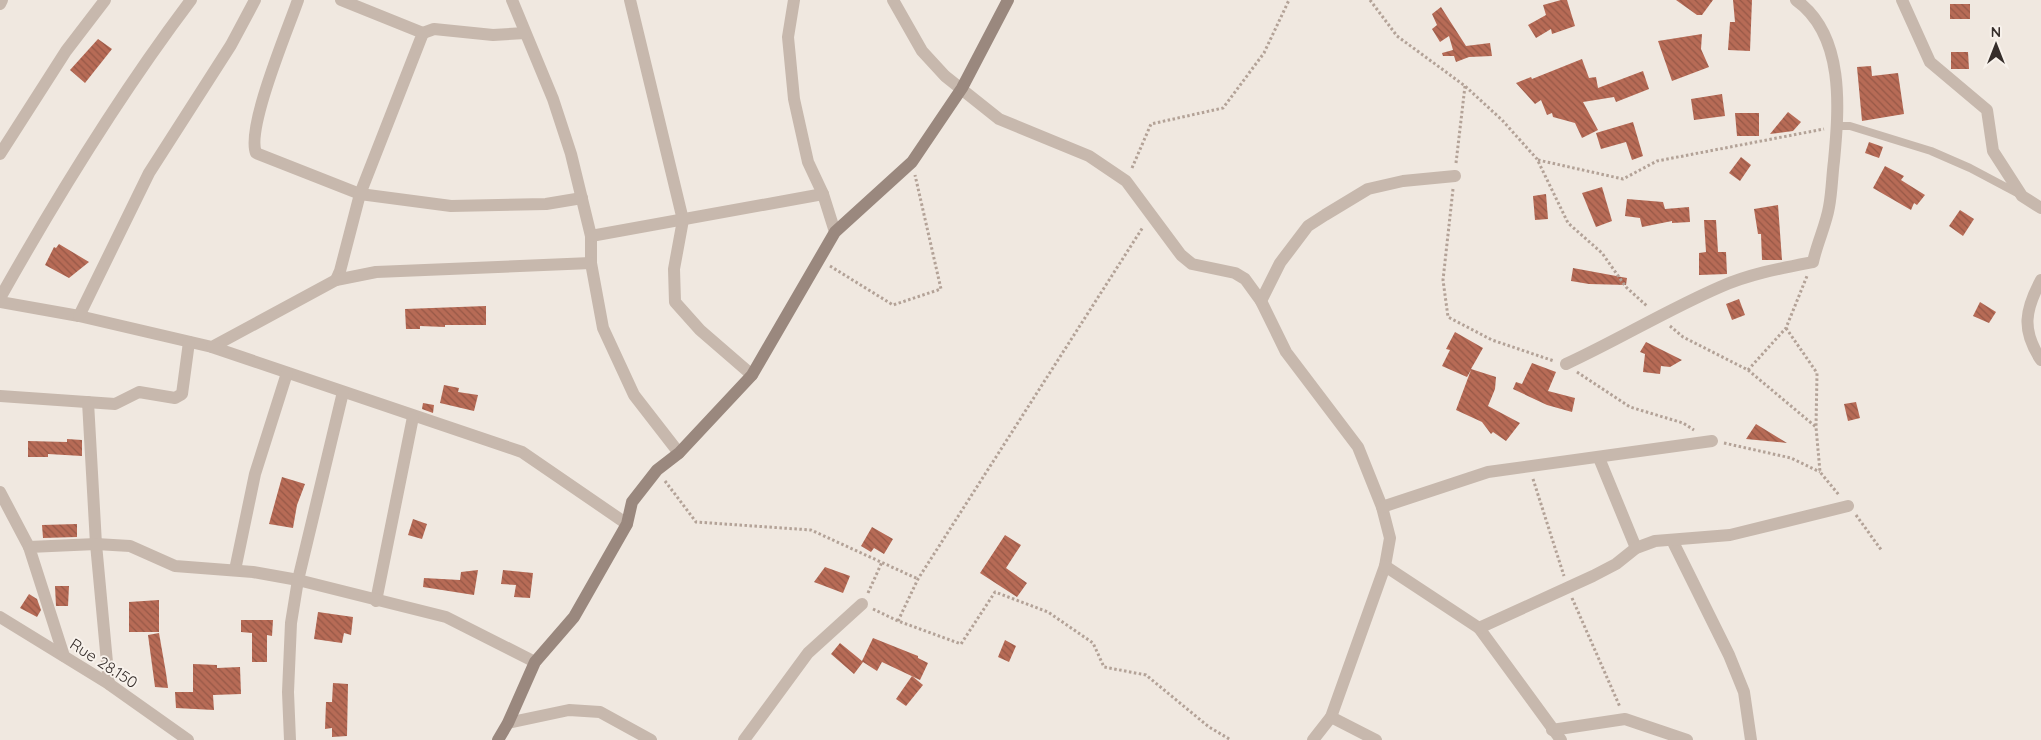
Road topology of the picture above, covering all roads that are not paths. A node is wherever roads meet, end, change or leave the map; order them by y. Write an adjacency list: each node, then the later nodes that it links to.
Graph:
1 (105, 0): 17 (street)
2 (191, 0): 30 (street)
3 (255, 0): 33 (street)
4 (298, 0): 19 (street)
5 (512, 0): 13 (street)
6 (630, 0): 24 (street)
7 (794, 0): 20 (street)
8 (893, 0): 15 (street)
9 (1008, 0): 15 (street)
10 (1796, 0): 16 (street)
11 (1902, 0): 21 (street)
12 (344, 1): 14 (street)
13 (525, 33): 14 (street); 22 (street)
14 (422, 34): 19 (street)
15 (962, 88): 25 (street); 31 (street)
16 (1837, 126): 21 (lane); 37 (street)
17 (0, 154)
18 (1455, 176): 31 (street)
19 (360, 194): 22 (street); 28 (street)
20 (823, 194): 24 (street); 25 (street)
21 (2022, 196): 23 (street)
22 (582, 198): 26 (street)
23 (2041, 208)
24 (683, 220): 26 (street); 39 (street)
25 (835, 232): 39 (street)
26 (591, 236): 27 (street)
27 (591, 263): 28 (street); 45 (street)
28 (336, 280): 35 (street)
29 (2041, 280): 36 (street)
30 (0, 298)
31 (1261, 301): 49 (street)
32 (0, 302): 33 (street)
33 (78, 316): 34 (street)
34 (189, 342): 35 (street); 42 (street)
35 (212, 347): 38 (street)
36 (2041, 360)
37 (1566, 364)
38 (287, 373): 40 (street); 56 (street)
39 (752, 375): 45 (street)
40 (344, 392): 43 (street); 57 (street)
41 (0, 396): 42 (street)
42 (88, 402): 52 (street)
43 (412, 417): 50 (street); 58 (street)
44 (1712, 441): 46 (street)
45 (679, 453): 50 (street)
46 (1599, 458): 49 (street); 54 (street)
47 (0, 492): 53 (street)
48 (1848, 506): 51 (street)
49 (1382, 507): 55 (street)
50 (626, 524): 63 (street)
51 (1672, 540): 54 (street); 76 (street)
52 (96, 544): 53 (street); 56 (street); 64 (street)
53 (29, 547): 62 (street)
54 (1636, 548): 61 (street)
55 (1385, 566): 61 (street); 65 (street)
56 (235, 570): 57 (street)
57 (298, 580): 58 (street); 69 (street)
58 (376, 601): 63 (street)
59 (862, 604): 72 (street)
60 (0, 617): 62 (street, Rue 28.150)
61 (1479, 628): 67 (street)
62 (64, 656): 64 (street, Rue 28.150)
63 (535, 662): 66 (street)
64 (109, 684): 68 (street, Rue 28.150)
65 (1331, 717): 73 (street); 74 (street)
66 (508, 723): 70 (street); 71 (street)
67 (1556, 735): 75 (street)
68 (188, 740)
69 (290, 740)
70 (498, 740)
71 (651, 740)
72 (744, 740)
73 (1313, 740)
74 (1376, 740)
75 (1687, 740)
76 (1751, 740)

